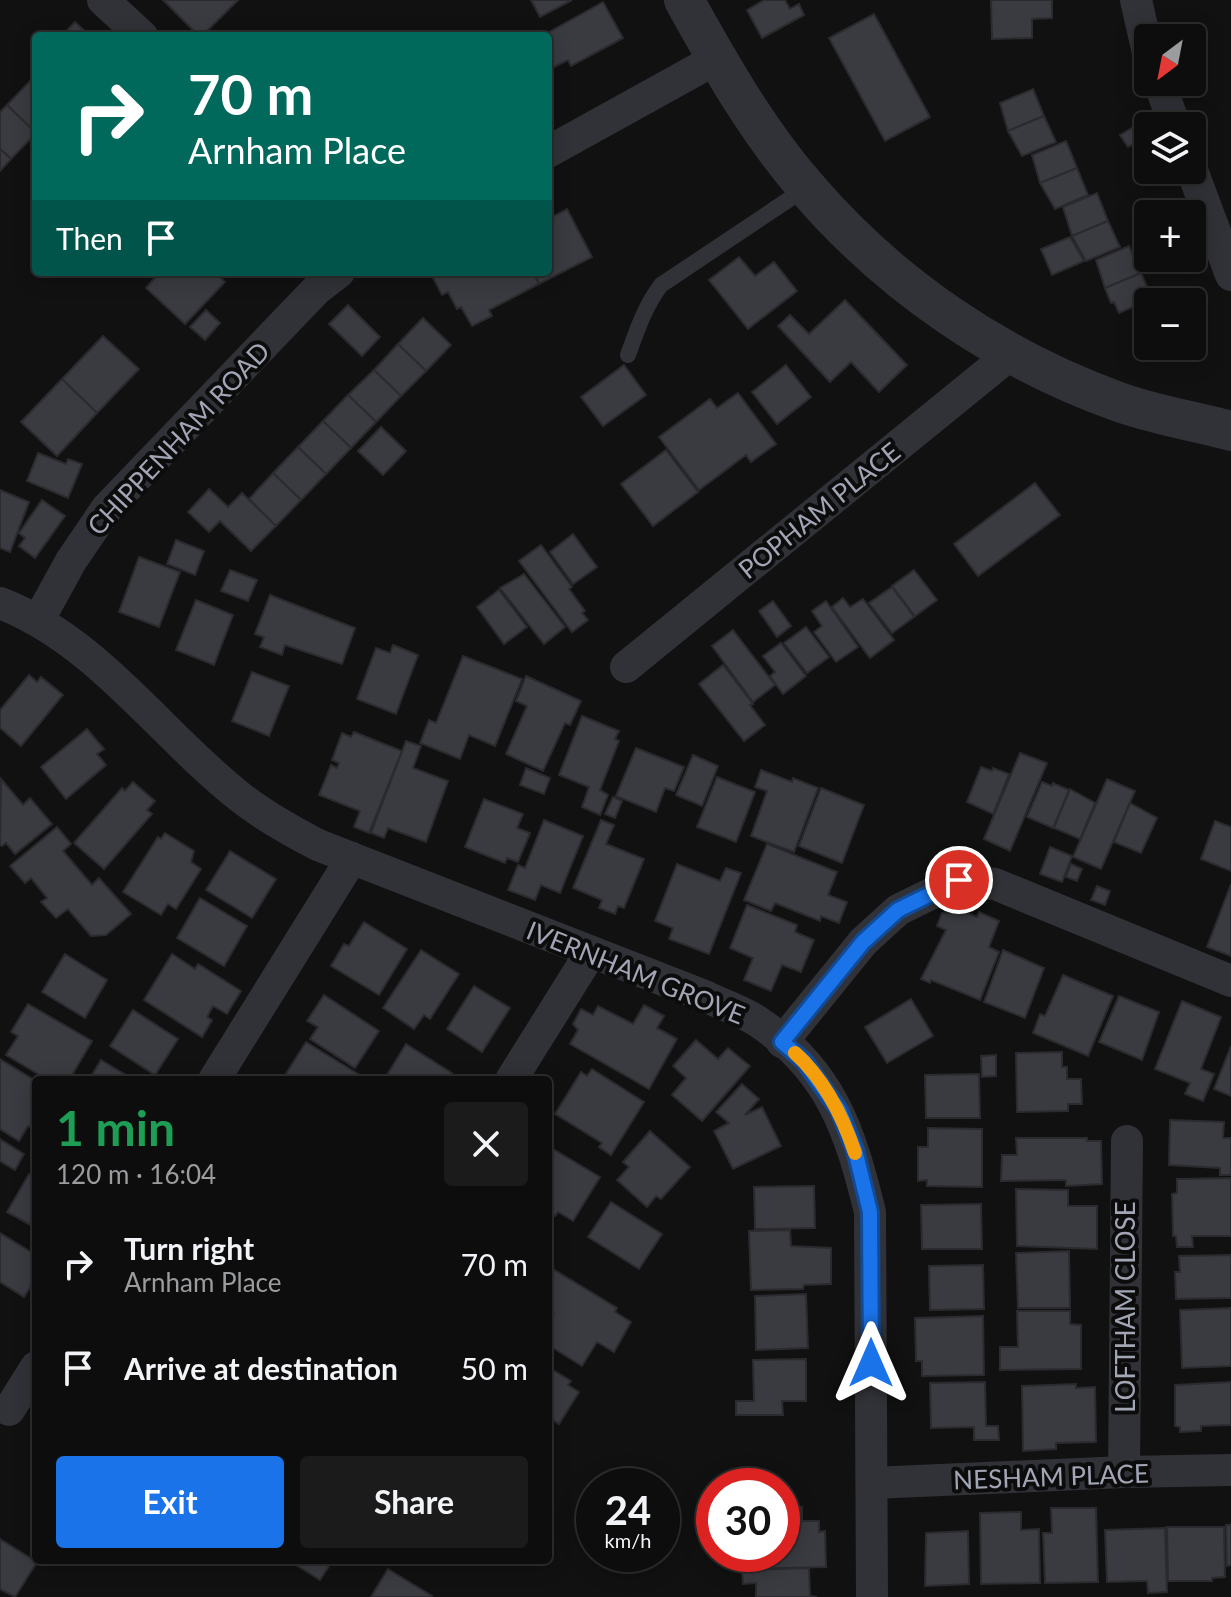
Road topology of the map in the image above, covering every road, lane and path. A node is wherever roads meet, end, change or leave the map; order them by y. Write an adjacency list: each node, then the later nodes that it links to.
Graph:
1 (103, 0): 5 (street)
2 (684, 0): 6 (street)
3 (1136, 0): 4 (street)
4 (1141, 24)
5 (138, 32)
6 (716, 59): 7 (street); 9 (street)
7 (552, 150)
8 (1197, 184): 10 (street)
9 (806, 188): 12 (street); 13 (lane)
10 (1231, 275)
11 (334, 276): 16 (street, CHIPPENHAM ROAD)
12 (1012, 353): 14 (street); 17 (street, POPHAM PLACE)
13 (628, 355)
14 (1231, 431)
15 (0, 603): 16 (street, IVERNHAM GROVE)
16 (38, 621): 18 (street, IVERNHAM GROVE)
17 (626, 667)
18 (352, 858): 19 (street, IVERNHAM GROVE); 22 (street)
19 (591, 952): 21 (street, IVERNHAM GROVE); 23 (street)
20 (1231, 981): 21 (street)
21 (782, 1042): 29 (street, IVERNHAM GROVE)
22 (216, 1076)
23 (514, 1076)
24 (1127, 1141): 28 (street, LOFTHAM CLOSE)
25 (32, 1373): 26 (street)
26 (9, 1410)
27 (1231, 1470): 28 (street, NESHAM PLACE)
28 (1124, 1472): 29 (street, NESHAM PLACE)
29 (872, 1483): 30 (street, IVERNHAM GROVE)
30 (872, 1597)

